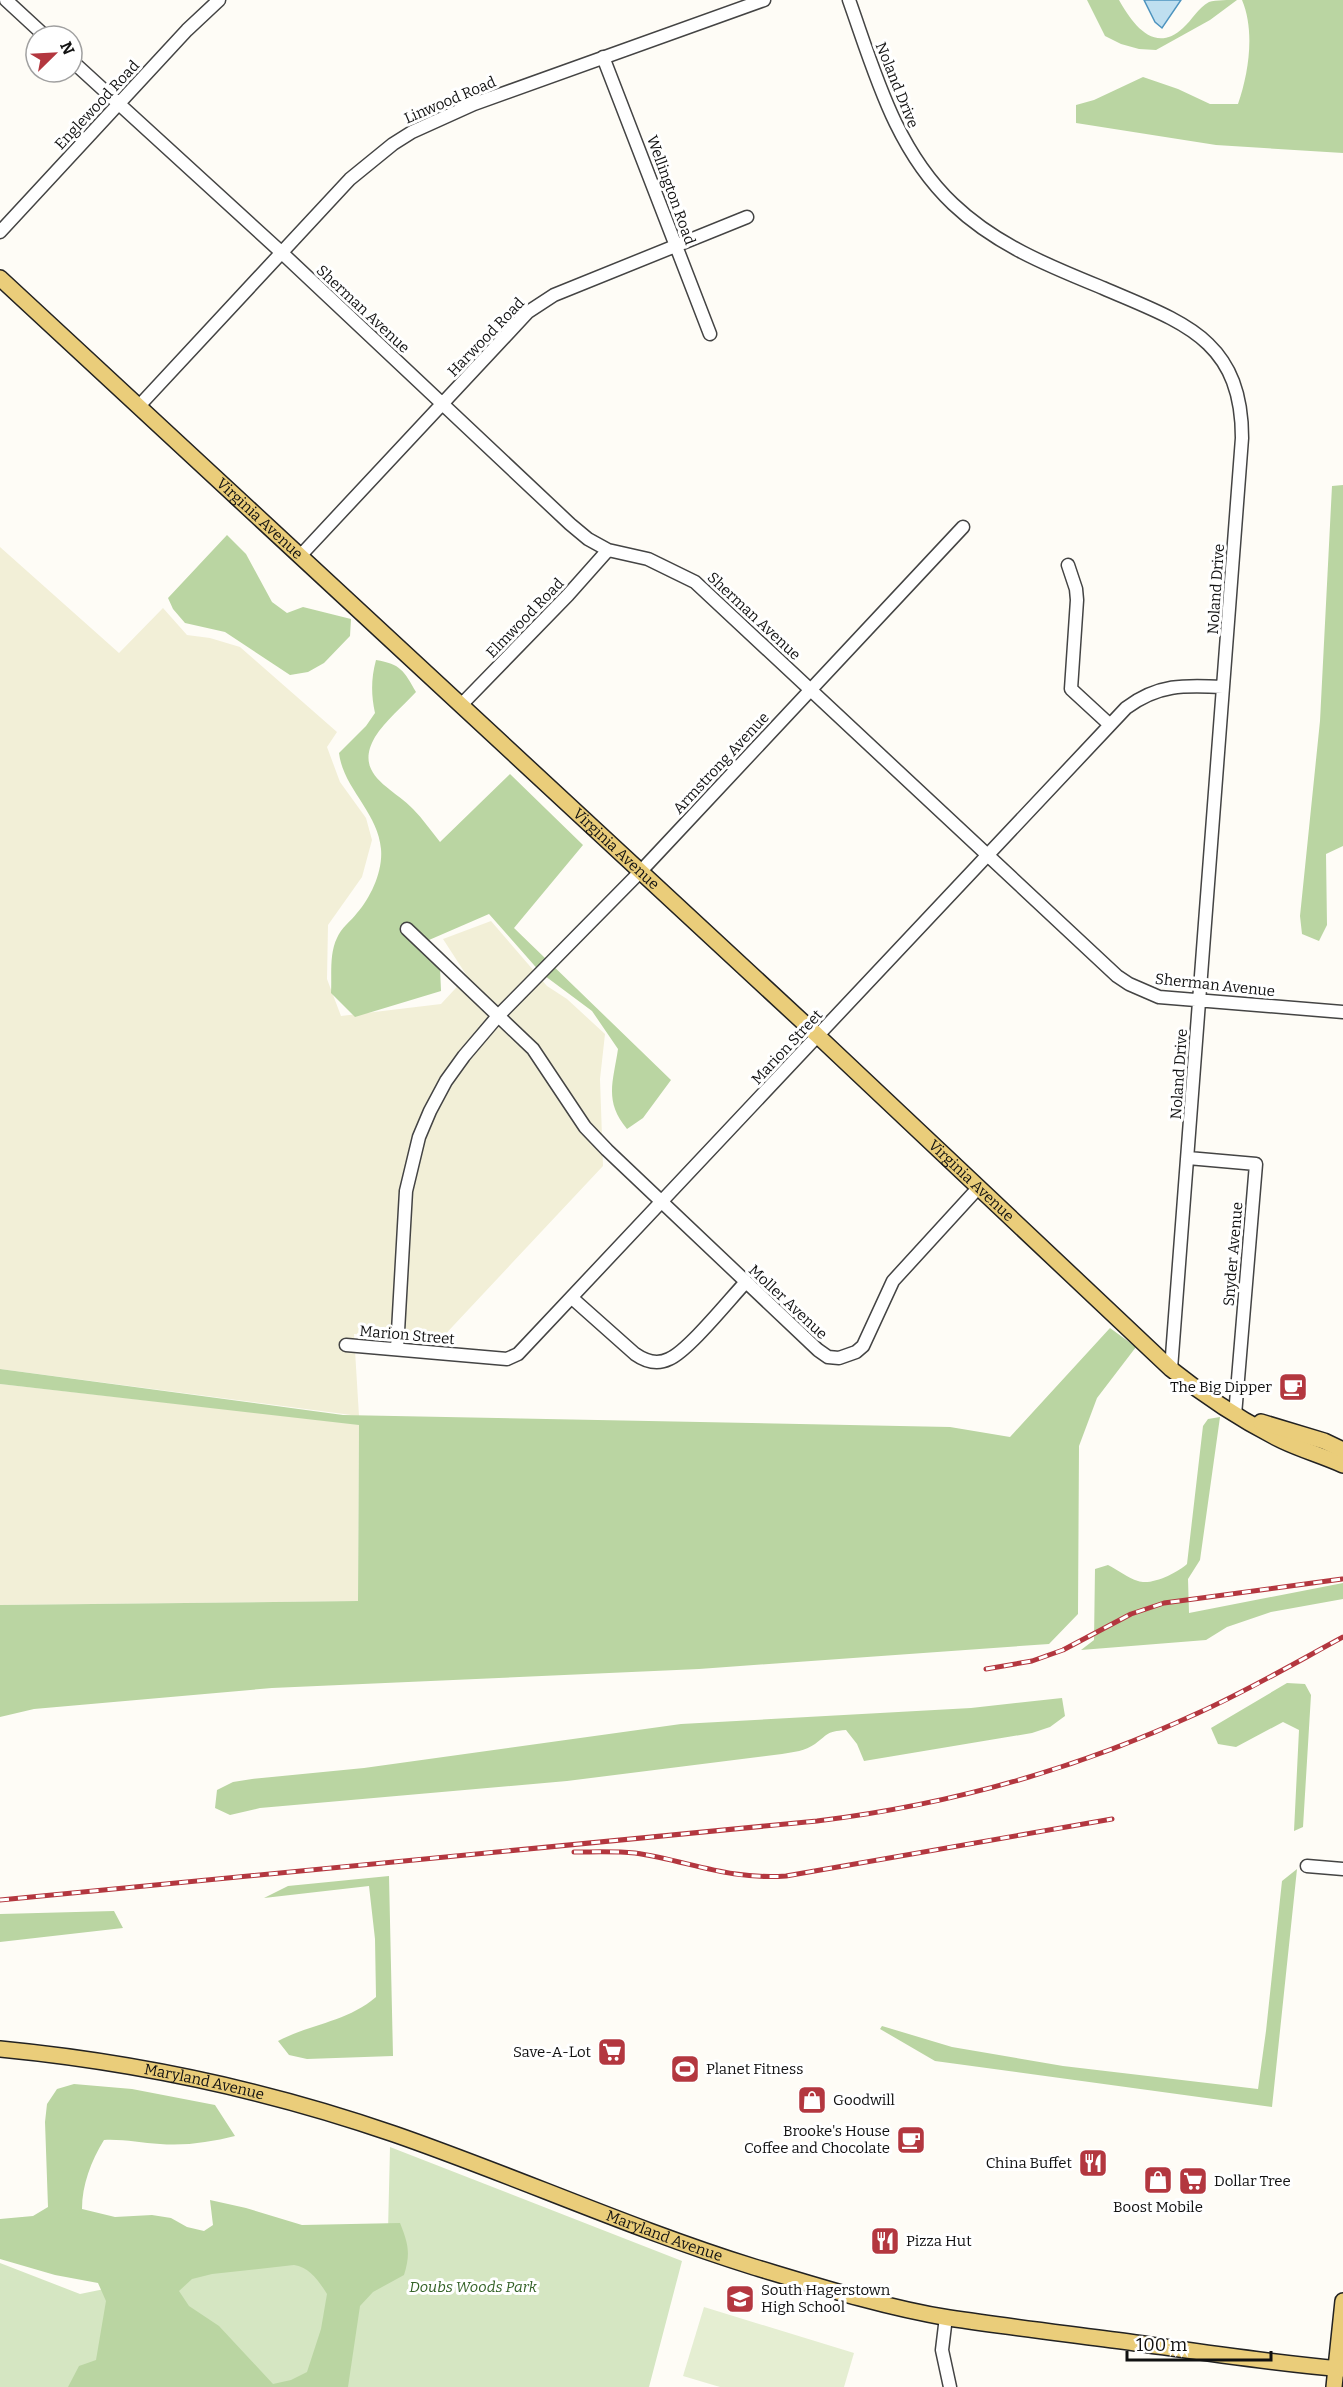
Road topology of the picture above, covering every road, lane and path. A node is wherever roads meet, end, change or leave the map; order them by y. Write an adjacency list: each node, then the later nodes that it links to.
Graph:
1 (6, 0): 5 (street)
2 (219, 0): 8 (street, Englewood Road)
3 (764, 0): 6 (street, Linwood Road)
4 (849, 0): 21 (street, Noland Drive)
5 (32, 24)
6 (603, 57): 11 (street, Wellington Road); 12 (street, Linwood Road)
7 (84, 72): 8 (street, Sherman Avenue)
8 (118, 103): 10 (street, Englewood Road); 12 (street, Sherman Avenue)
9 (747, 217): 11 (street, Harwood Road)
10 (0, 232)
11 (675, 246): 14 (street, Wellington Road); 15 (street, Harwood Road)
12 (281, 252): 15 (street, Sherman Avenue); 16 (street, Linwood Road)
13 (0, 278): 16 (main road, Virginia Avenue)
14 (710, 334)
15 (442, 405): 18 (street, Sherman Avenue); 19 (street, Harwood Road)
16 (139, 406): 19 (main road, Virginia Avenue)
17 (963, 527): 22 (street, Armstrong Avenue)
18 (608, 550): 22 (street, Sherman Avenue); 23 (street, Elmwood Road)
19 (301, 555): 23 (main road, Virginia Avenue)
20 (1068, 566): 24 (street)
21 (1223, 687): 24 (street, Marion Street); 28 (street, Noland Drive)
22 (810, 688): 25 (street, Sherman Avenue); 26 (street, Armstrong Avenue)
23 (462, 704): 26 (main road, Virginia Avenue)
24 (1109, 724): 25 (street, Marion Street)
25 (986, 855): 28 (street, Sherman Avenue); 31 (street, Marion Street)
26 (641, 871): 30 (street, Armstrong Avenue); 31 (main road, Virginia Avenue)
27 (407, 929): 30 (street, Moller Avenue)
28 (1199, 1000): 29 (street, Sherman Avenue); 32 (street, Noland Drive)
29 (1343, 1012)
30 (498, 1016): 34 (street, Moller Avenue); 38 (street, Armstrong Avenue)
31 (818, 1036): 33 (main road, Virginia Avenue); 34 (street, Marion Street)
32 (1188, 1158): 39 (street, Noland Drive); 40 (street, Snyder Avenue)
33 (979, 1187): 35 (street, Moller Avenue); 39 (main road, Virginia Avenue)
34 (661, 1204): 35 (street, Moller Avenue); 36 (street, Marion Street)
35 (745, 1283): 36 (street)
36 (572, 1298): 38 (street, Marion Street)
37 (346, 1345): 38 (street, Marion Street)
38 (397, 1349)
39 (1170, 1369): 40 (main road, Virginia Avenue)
40 (1235, 1415): 41 (main road, Virginia Avenue); 42 (main road, Virginia Avenue)
41 (1343, 1450)
42 (1343, 1465)
43 (1307, 1866): 44 (street)
44 (1343, 1869)
45 (0, 2049): 47 (main road, Maryland Avenue)
46 (1343, 2301): 48 (main road)
47 (946, 2317): 48 (main road, Maryland Avenue); 49 (street)
48 (1339, 2369): 50 (main road)
49 (950, 2387)
50 (1334, 2387)

